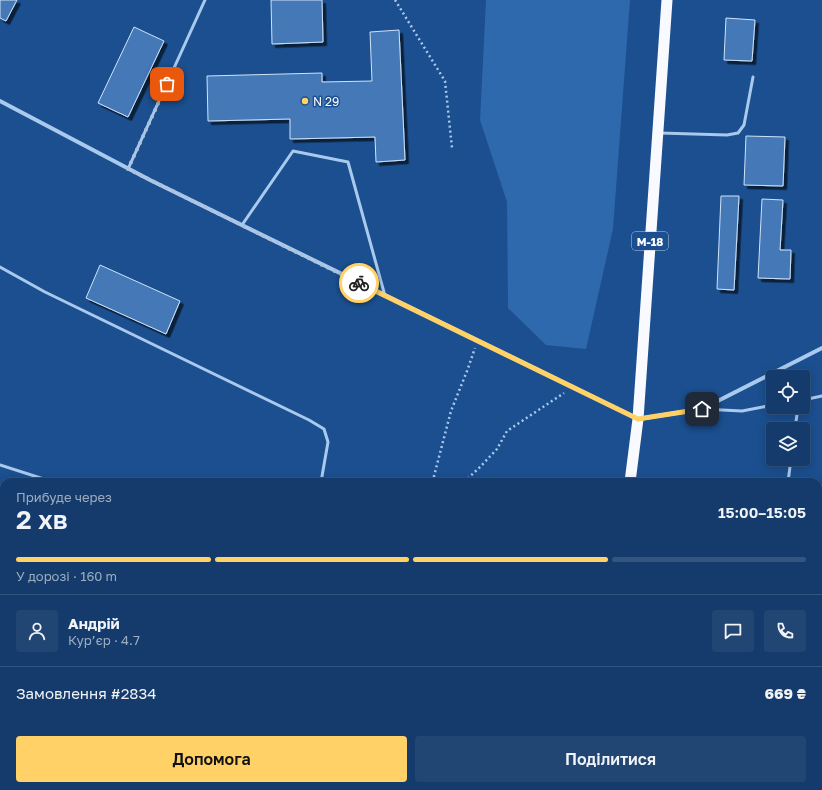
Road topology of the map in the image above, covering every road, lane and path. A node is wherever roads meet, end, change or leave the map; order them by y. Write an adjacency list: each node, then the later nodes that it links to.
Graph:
1 (205, 0): 8 (lane)
2 (395, 0): 7 (path)
3 (667, 0): 6 (highway, М-18)
4 (754, 77): 6 (lane)
5 (0, 101): 8 (street)
6 (658, 133): 19 (highway, М-18)
7 (452, 148)
8 (128, 169): 9 (street)
9 (242, 225): 11 (street); 11 (lane)
10 (0, 267): 23 (lane)
11 (386, 296): 12 (street)
12 (478, 340): 14 (street); 24 (path)
13 (822, 348): 18 (street)
14 (572, 387): 19 (street); 25 (path)
15 (822, 396): 16 (lane)
16 (810, 399)
17 (766, 406): 18 (lane)
18 (702, 409): 19 (street)
19 (638, 419): 26 (highway, М-18)
20 (0, 465): 22 (lane)
21 (790, 466): 27 (lane)
22 (41, 478)
23 (322, 478)
24 (434, 478)
25 (468, 478)
26 (631, 478)
27 (789, 478)

